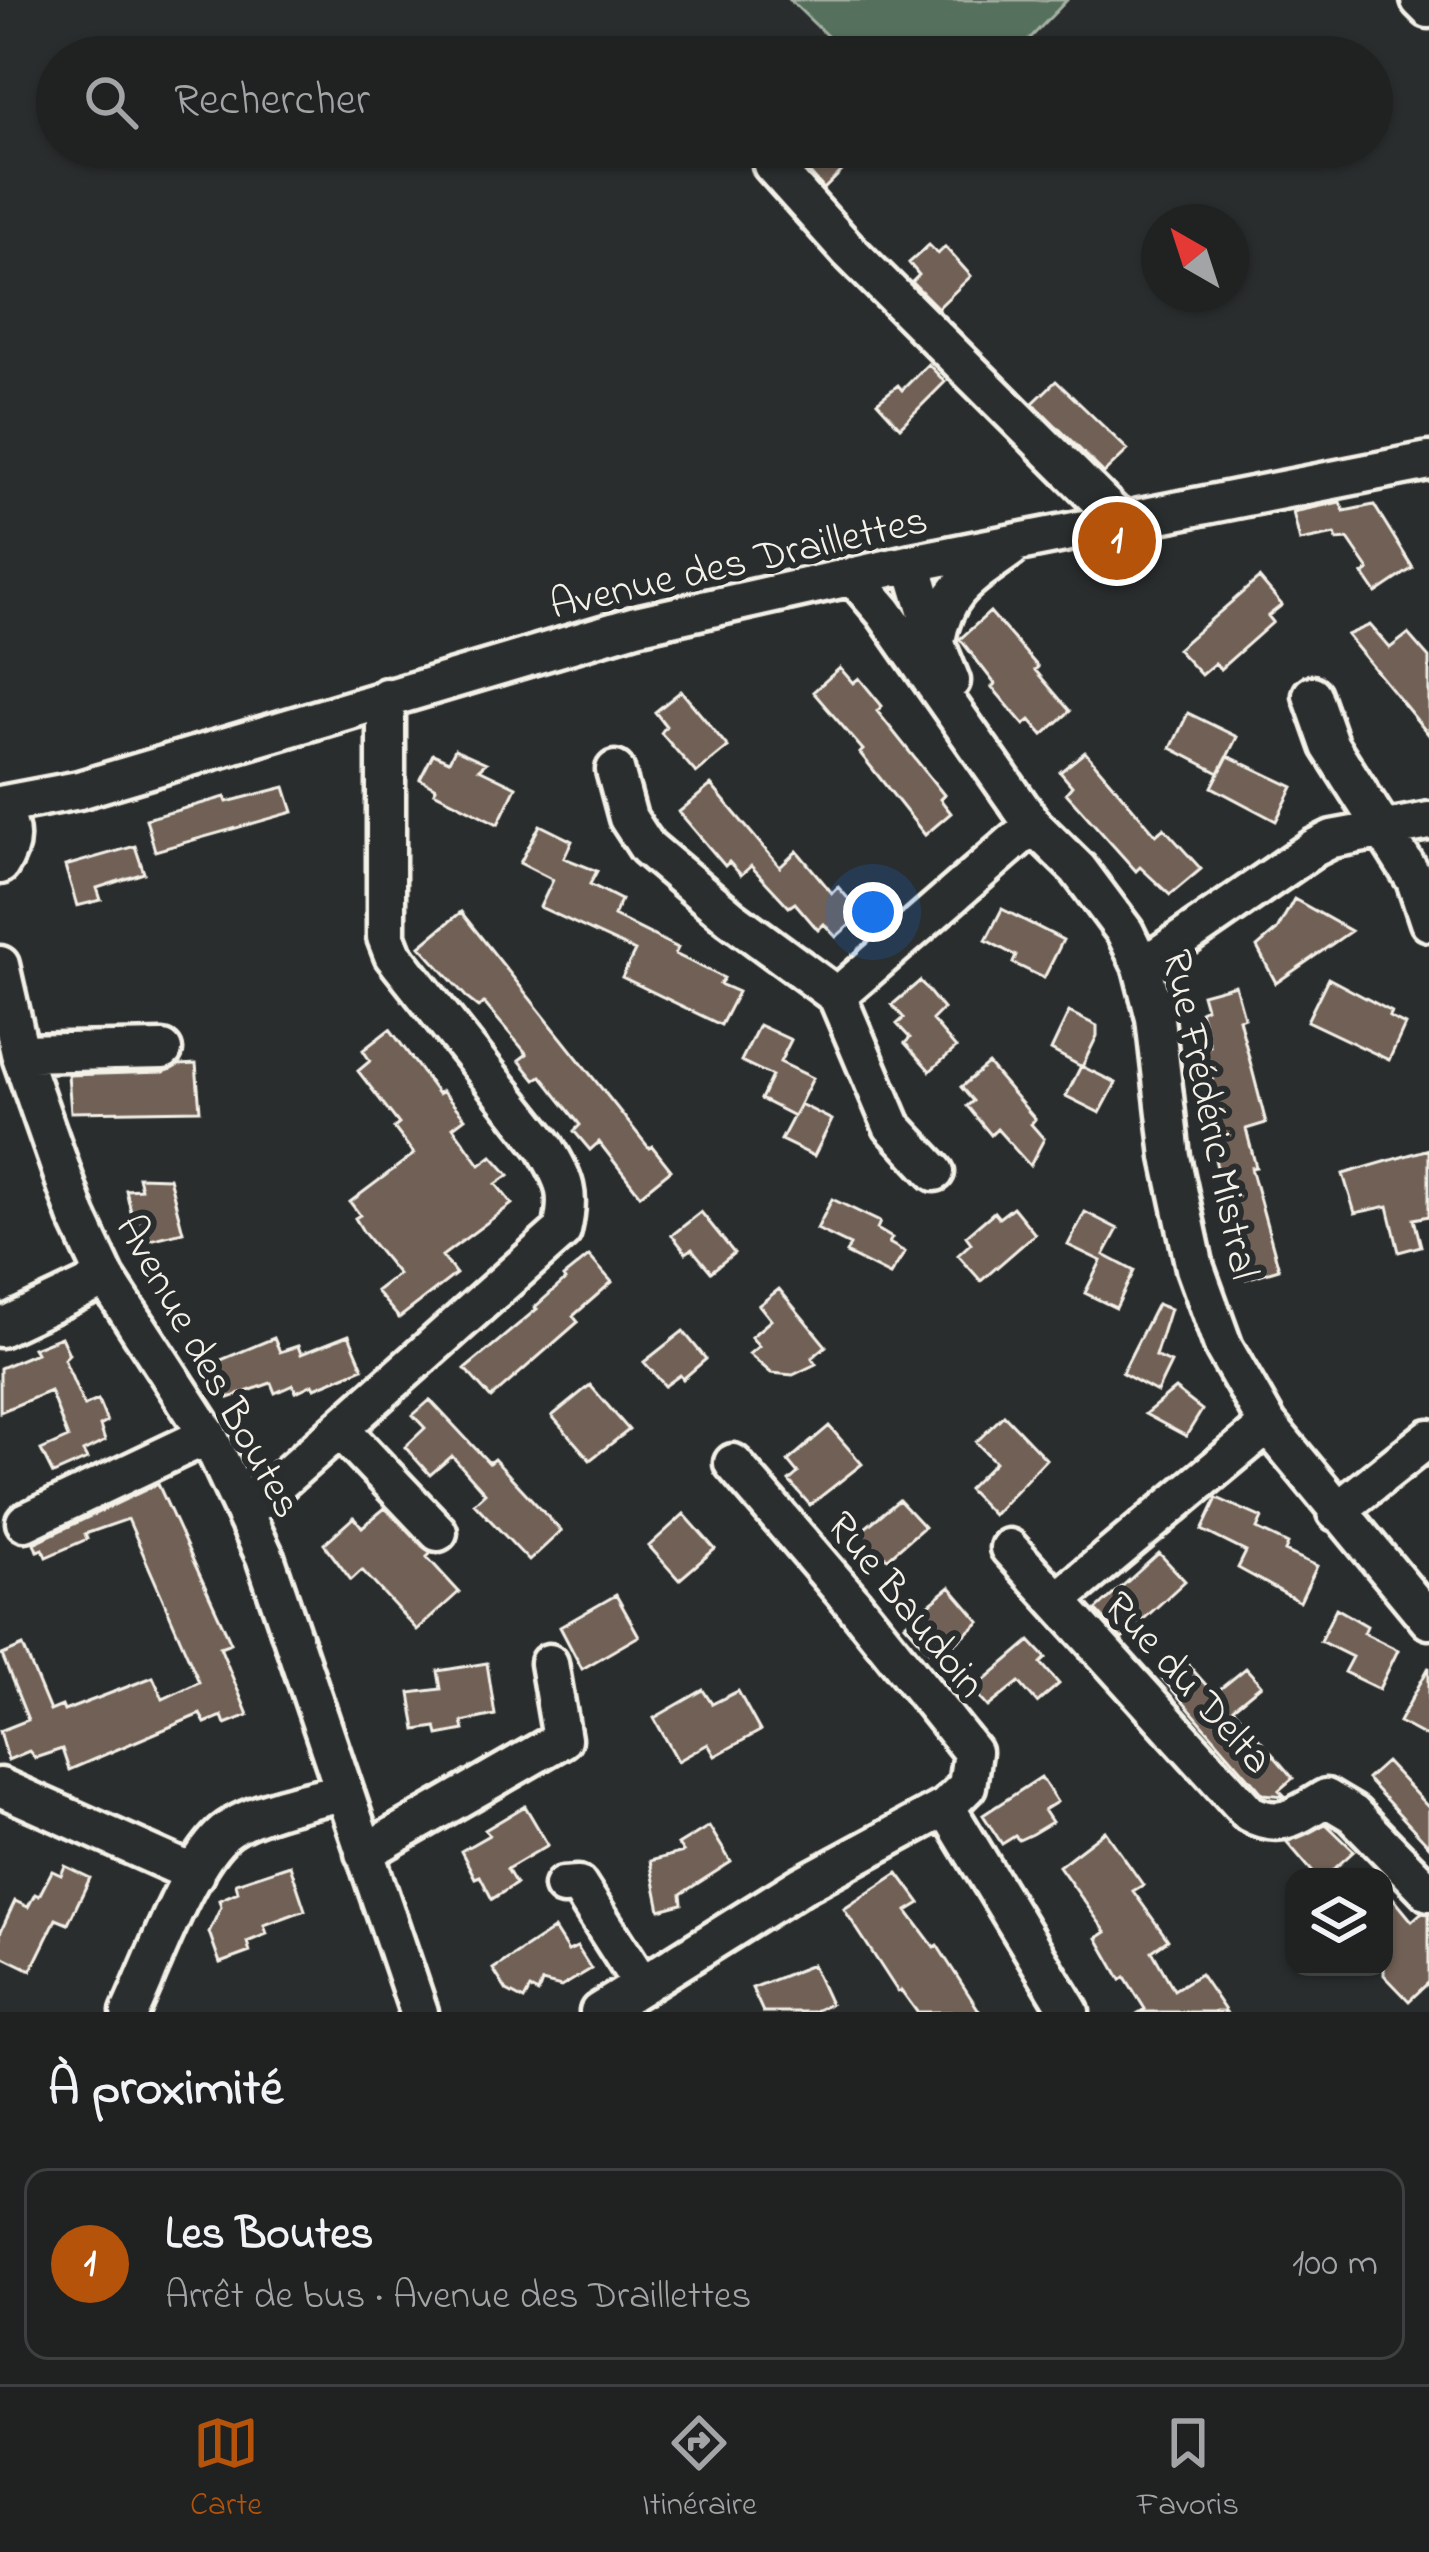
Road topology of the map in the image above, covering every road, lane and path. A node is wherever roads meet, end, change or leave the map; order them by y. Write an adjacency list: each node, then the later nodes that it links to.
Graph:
1 (1420, 0): 2 (street)
2 (1429, 9)
3 (775, 168): 5 (street)
4 (1429, 460): 5 (street, Avenue des Draillettes)
5 (1121, 522): 6 (street, Avenue des Draillettes)
6 (1017, 544): 7 (street, Avenue des Draillettes); 9 (street)
7 (912, 563): 8 (street, Avenue des Draillettes); 9 (street, Rue Frédéric Mistral)
8 (853, 576): 11 (street, Avenue des Draillettes); 12 (street, Rue Frédéric Mistral)
9 (935, 644): 12 (street, Rue Frédéric Mistral)
10 (1312, 695): 17 (street)
11 (386, 697): 16 (street, Avenue des Draillettes); 28 (street)
12 (981, 751): 15 (street, Rue Frédéric Mistral)
13 (615, 770): 21 (street)
14 (1429, 821): 17 (street)
15 (1034, 825): 20 (street, Rue Frédéric Mistral); 21 (street)
16 (3, 829)
17 (1385, 830): 18 (street); 20 (street)
18 (1429, 922)
19 (0, 965): 23 (street, Avenue des Boutes)
20 (1142, 967): 27 (street, Rue Frédéric Mistral)
21 (837, 996): 24 (street)
22 (163, 1050): 23 (street)
23 (20, 1053): 25 (street, Avenue des Boutes)
24 (935, 1172)
25 (106, 1278): 26 (street); 29 (street, Avenue des Boutes)
26 (0, 1328)
27 (1268, 1425): 32 (street, Rue Frédéric Mistral); 37 (street)
28 (342, 1431): 33 (street); 35 (street)
29 (208, 1435): 33 (street, Avenue des Boutes); 34 (street)
30 (1429, 1438): 32 (street)
31 (733, 1463): 42 (street, Rue Baudoin)
32 (1336, 1512): 38 (street, Rue Frédéric Mistral)
33 (245, 1513): 41 (street, Avenue des Boutes)
34 (25, 1522)
35 (438, 1532)
36 (1009, 1548): 37 (street, Rue du Delta)
37 (1057, 1601): 46 (street, Rue du Delta)
38 (1429, 1620)
39 (548, 1663): 43 (street)
40 (0, 1787): 44 (street)
41 (344, 1792): 43 (street, Avenue des Boutes); 44 (street)
42 (946, 1807): 47 (street); 51 (street)
43 (364, 1853): 49 (street, Avenue des Boutes)
44 (195, 1874): 48 (street)
45 (563, 1886): 47 (street)
46 (1429, 1892)
47 (642, 1985): 50 (street)
48 (130, 2012)
49 (419, 2012)
50 (599, 2012)
51 (1070, 2012)

